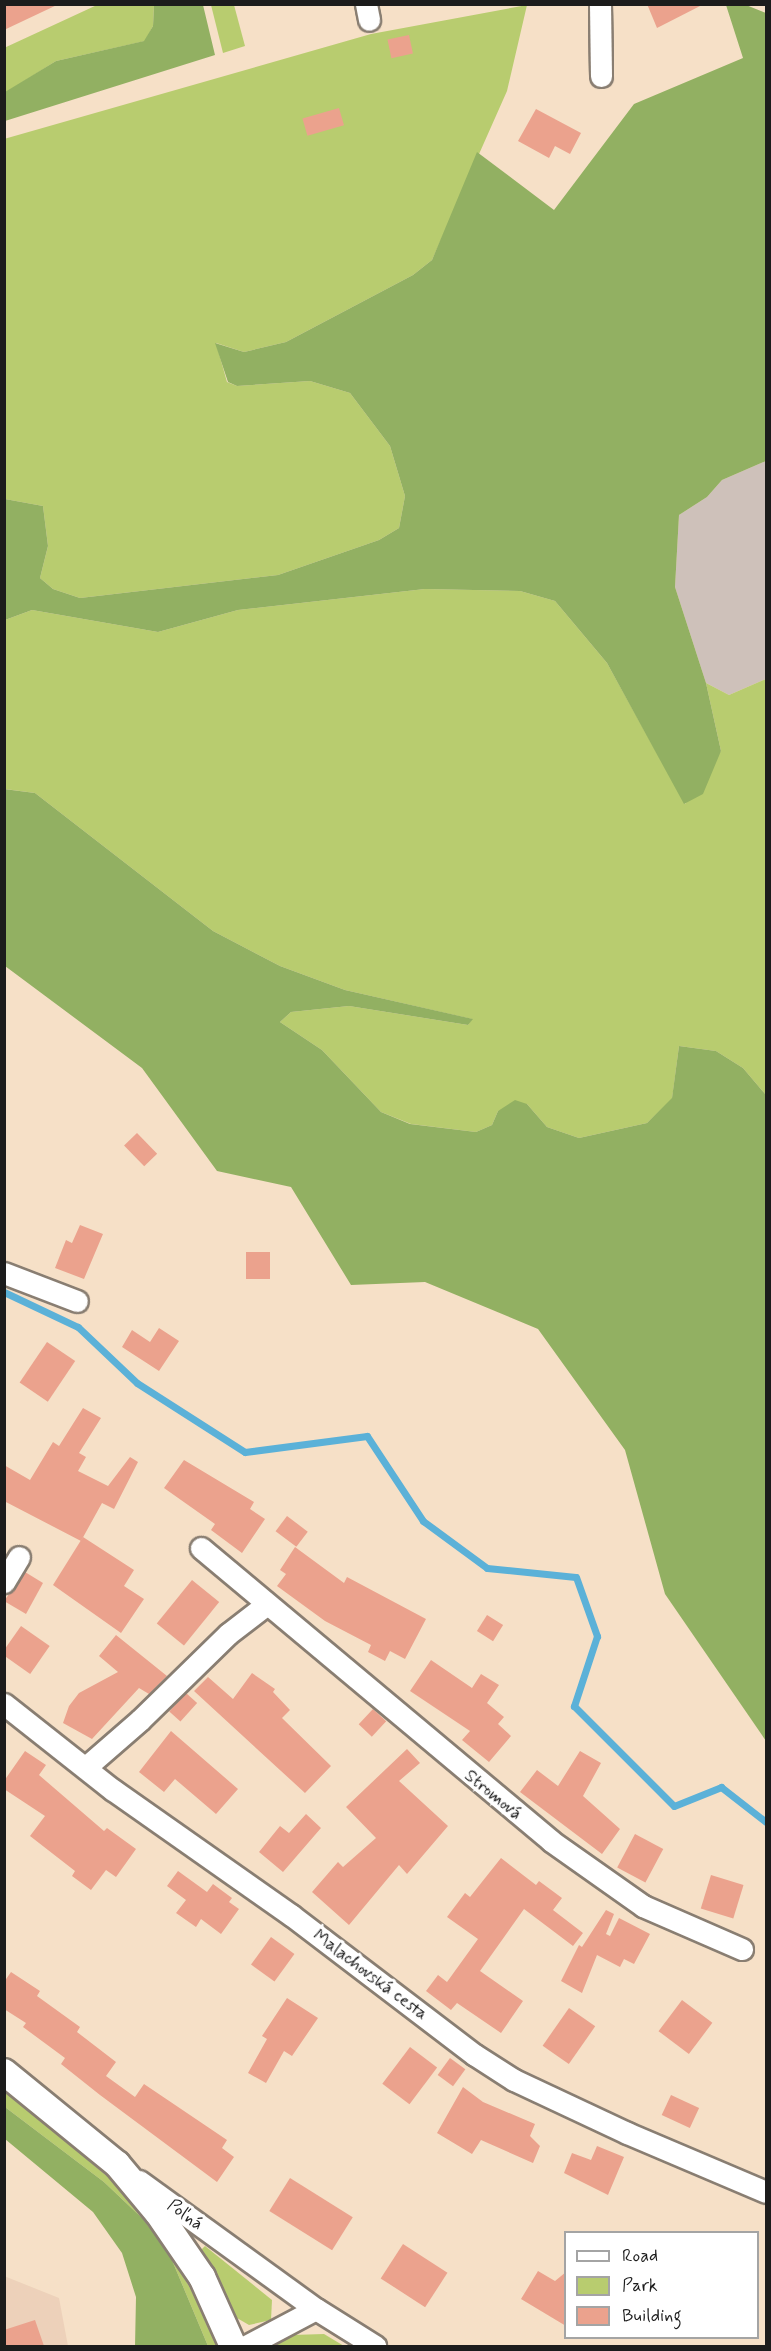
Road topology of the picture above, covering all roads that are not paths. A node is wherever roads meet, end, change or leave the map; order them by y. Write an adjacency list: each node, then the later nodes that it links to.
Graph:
1 (600, 4): 2 (street)
2 (601, 76)
3 (4, 1273): 4 (street)
4 (76, 1301)
5 (201, 1548): 8 (street, Stromová)
6 (19, 1557): 7 (street)
7 (4, 1582)
8 (267, 1604): 10 (street); 11 (street, Stromová)
9 (4, 1704): 10 (street, Malachovská cesta)
10 (86, 1767): 14 (street, Malachovská cesta)
11 (742, 1949)
12 (4, 2072): 13 (street, Poľná)
13 (117, 2164): 15 (street, Poľná); 16 (street)
14 (766, 2192)
15 (315, 2309): 17 (street); 18 (street, Poľná)
16 (233, 2346)
17 (246, 2346)
18 (375, 2346)

